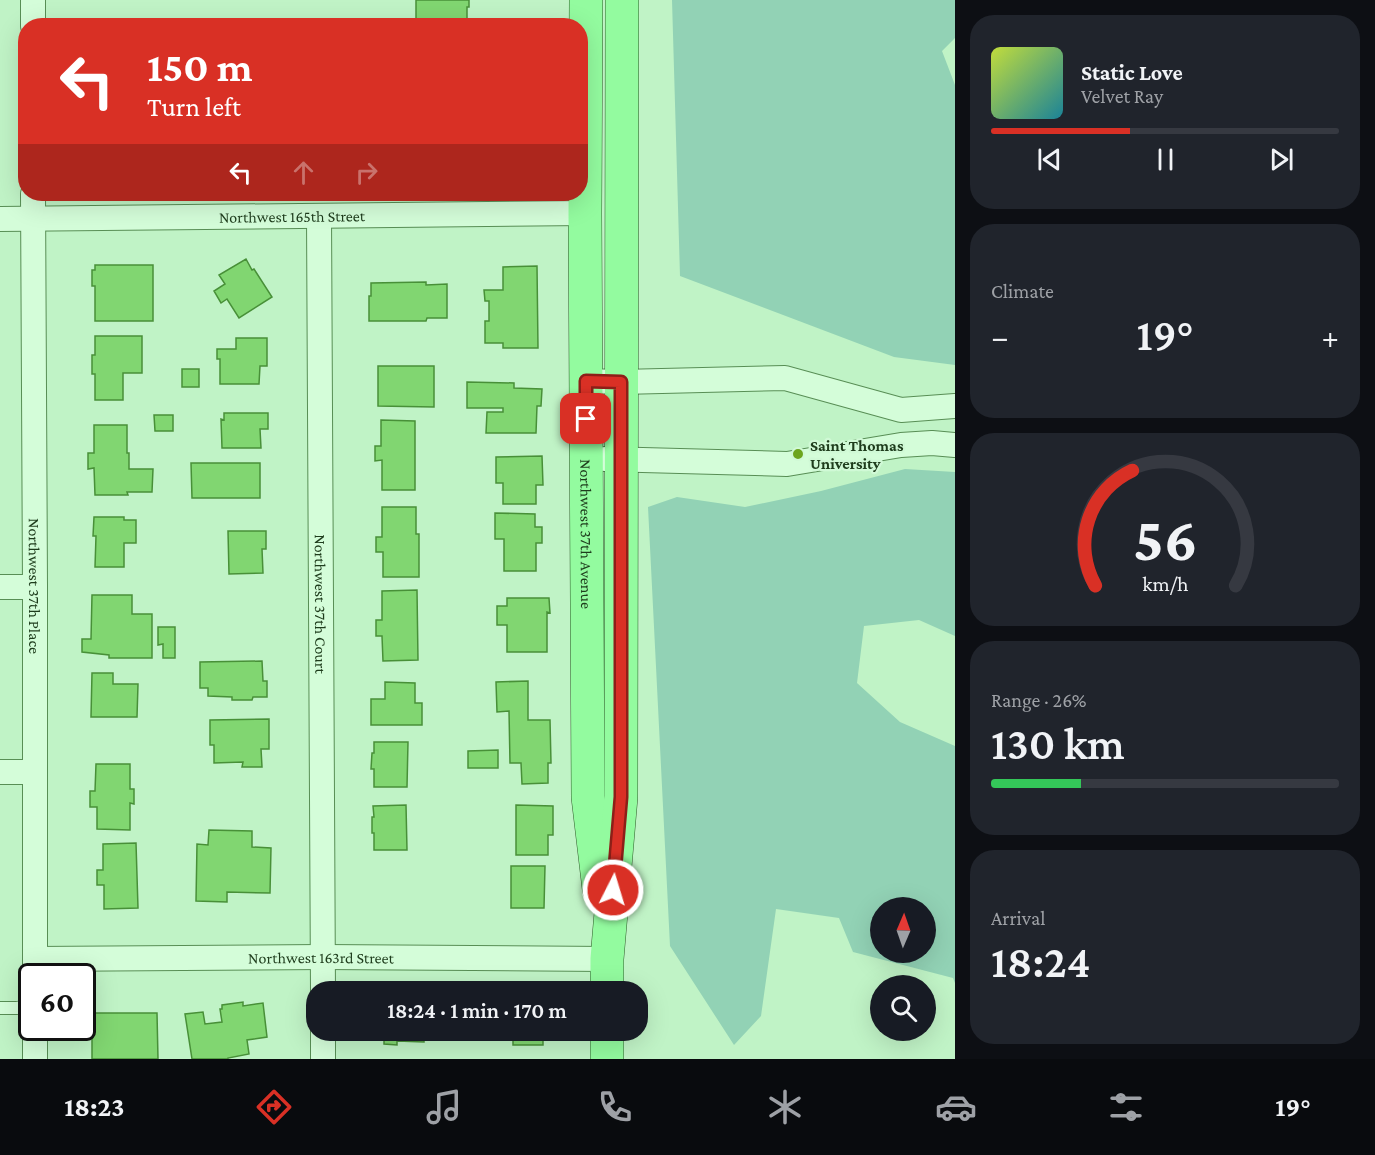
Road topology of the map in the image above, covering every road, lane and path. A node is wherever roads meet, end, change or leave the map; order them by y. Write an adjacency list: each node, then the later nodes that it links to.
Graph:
1 (33, 0): 4 (street)
2 (586, 0): 5 (main road, Northwest 37th Avenue)
3 (622, 0): 13 (main road, Northwest 37th Avenue)
4 (33, 18)
5 (586, 18)
6 (33, 201): 11 (street, Northwest 37th Place)
7 (585, 201): 8 (main road, Northwest 37th Avenue)
8 (585, 213): 9 (street, Northwest 165th Street); 12 (main road, Northwest 37th Avenue)
9 (319, 216): 11 (street, Northwest 165th Street); 24 (street, Northwest 37th Court)
10 (0, 219): 11 (street, Northwest 165th Street)
11 (33, 219): 20 (street, Northwest 37th Place)
12 (586, 381): 13 (street); 18 (main road, Northwest 37th Avenue)
13 (621, 382): 15 (street); 19 (main road, Northwest 37th Avenue)
14 (955, 406): 15 (street)
15 (901, 410): 16 (street)
16 (902, 445): 17 (street); 19 (street)
17 (955, 445)
18 (587, 458): 19 (street); 25 (main road, Northwest 37th Avenue)
19 (620, 460): 25 (main road, Northwest 37th Avenue)
20 (35, 586): 21 (street); 23 (street, Northwest 37th Place)
21 (0, 587)
22 (0, 772): 23 (street)
23 (35, 772): 26 (street, Northwest 37th Place)
24 (323, 957): 25 (street, Northwest 163rd Street); 27 (street, Northwest 163rd Street); 28 (street, Northwest 37th Court)
25 (608, 959): 29 (main road, Northwest 37th Avenue)
26 (35, 963)
27 (96, 966)
28 (323, 981)
29 (607, 981)
30 (0, 1008): 31 (lane)
31 (18, 1008)
32 (35, 1041): 35 (street)
33 (323, 1041): 36 (street)
34 (607, 1041): 37 (main road)
35 (35, 1059)
36 (323, 1059)
37 (607, 1059)

